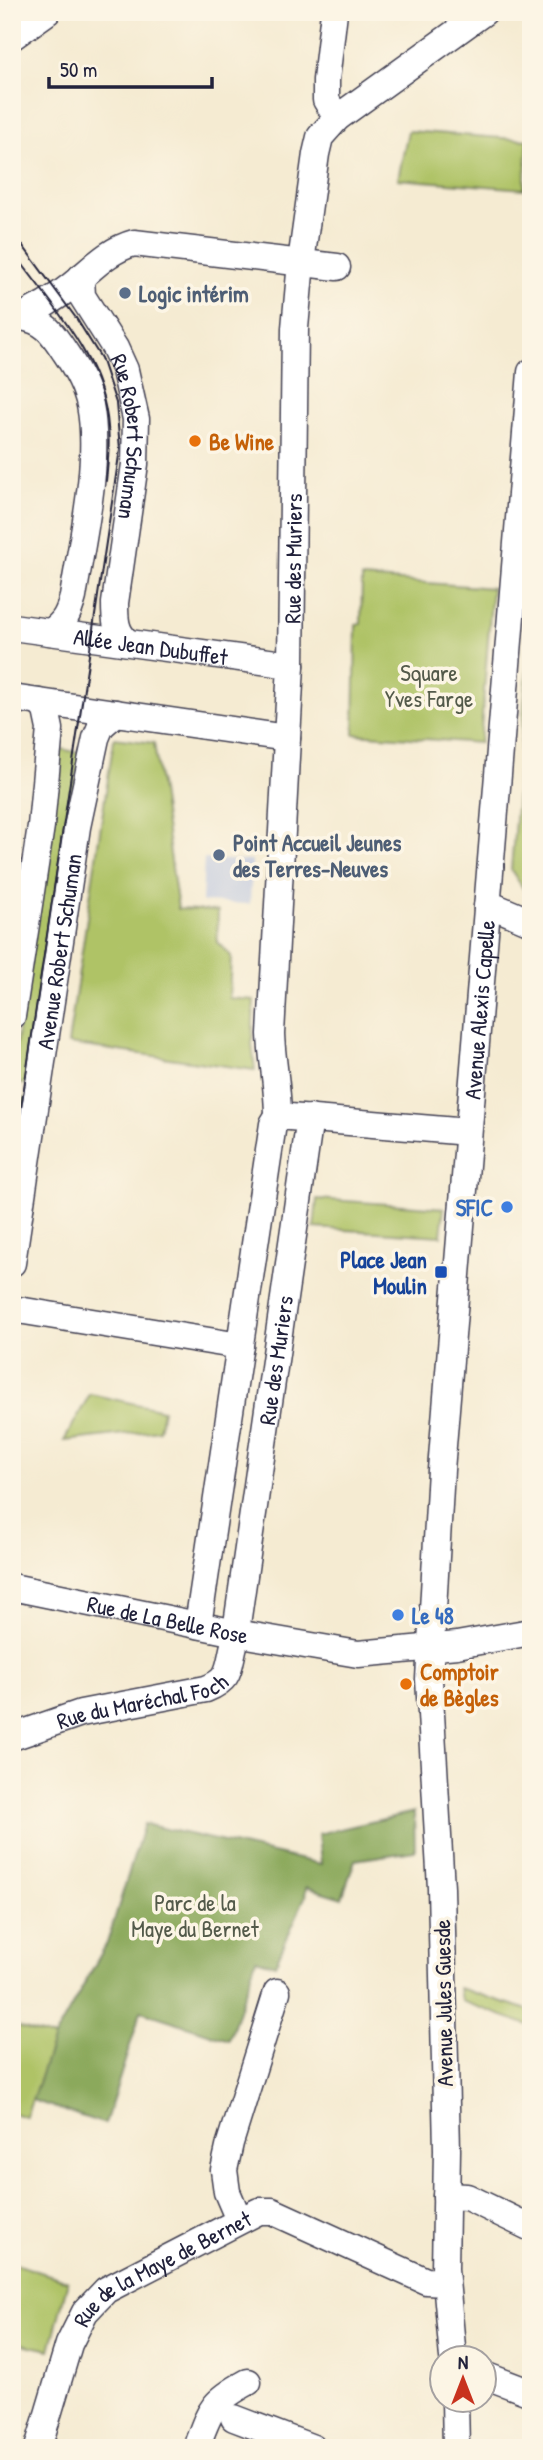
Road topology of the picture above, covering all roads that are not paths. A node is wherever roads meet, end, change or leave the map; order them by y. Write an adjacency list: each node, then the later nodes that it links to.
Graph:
1 (47, 12): 4 (street)
2 (484, 12): 5 (street)
3 (332, 13): 5 (street)
4 (12, 37)
5 (337, 118): 6 (street, Rue des Muriers)
6 (301, 262): 7 (street); 8 (street); 14 (street, Rue des Muriers)
7 (337, 267)
8 (81, 277): 9 (street); 13 (street, Rue Robert Schuman)
9 (17, 319): 12 (street, Rue Robert Schuman)
10 (531, 372): 19 (street, Avenue Alexis Capelle)
11 (12, 627): 12 (street, Allée Jean Dubuffet)
12 (50, 632): 13 (street, Allée Jean Dubuffet)
13 (127, 642): 14 (street, Allée Jean Dubuffet)
14 (290, 665): 18 (street, Rue des Muriers)
15 (12, 698): 16 (street)
16 (39, 702): 17 (street); 21 (street, Avenue Robert Schuman)
17 (116, 713): 18 (street); 25 (street, Avenue Robert Schuman)
18 (287, 738): 22 (street, Rue des Muriers)
19 (488, 907): 20 (street); 24 (street, Avenue Alexis Capelle)
20 (531, 922)
21 (12, 1016)
22 (278, 1116): 23 (street); 27 (street, Rue des Muriers)
23 (310, 1118): 24 (street); 31 (street, Rue des Muriers)
24 (468, 1132): 32 (street, Avenue Alexis Capelle)
25 (12, 1263)
26 (12, 1309): 27 (street)
27 (240, 1346): 29 (street, Rue des Muriers)
28 (12, 1587): 29 (street, Rue de La Belle Rose)
29 (198, 1625): 31 (street, Rue de La Belle Rose)
30 (531, 1632): 32 (street)
31 (236, 1633): 32 (street, Rue de La Belle Rose); 33 (street, Rue du Maréchal Foch)
32 (431, 1648): 35 (street, Avenue Jules Guesde)
33 (12, 1737)
34 (277, 1992): 36 (street)
35 (446, 2196): 37 (street); 38 (street, Avenue Jules Guesde)
36 (239, 2220): 38 (street, Rue de la Maye de Bernet); 45 (street, Rue de la Maye de Bernet)
37 (531, 2228)
38 (445, 2282): 39 (street, Avenue Jules Guesde)
39 (452, 2344)
40 (498, 2380): 42 (street)
41 (248, 2382): 46 (street)
42 (531, 2393)
43 (455, 2414): 48 (street)
44 (234, 2418): 47 (street)
45 (38, 2448)
46 (196, 2448)
47 (313, 2448)
48 (456, 2448)

